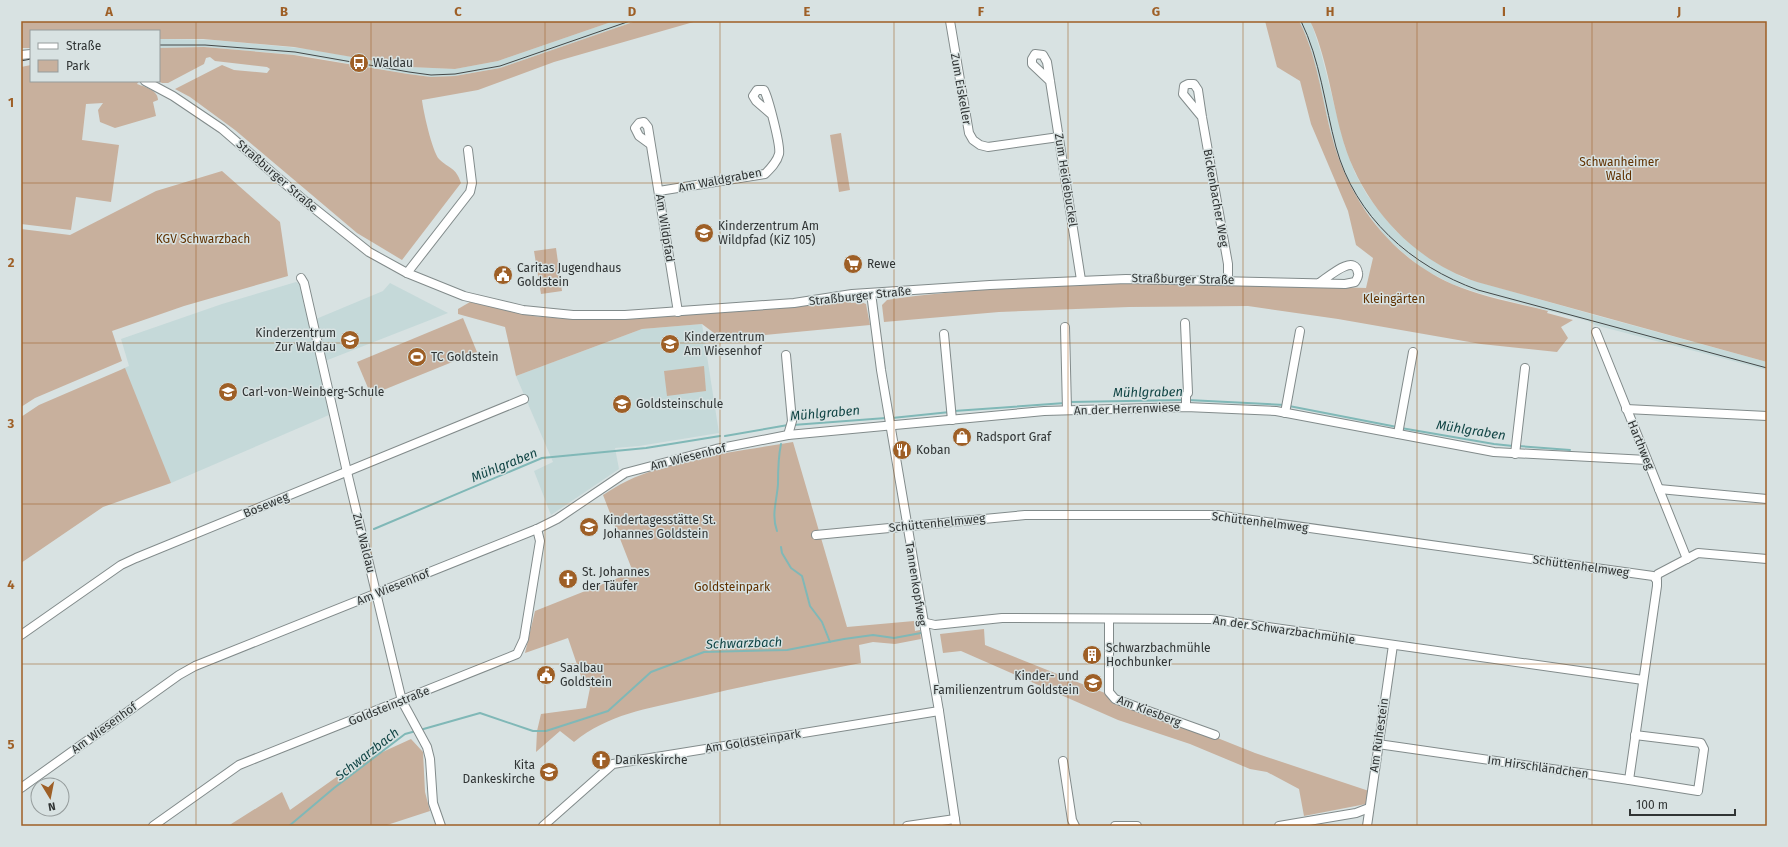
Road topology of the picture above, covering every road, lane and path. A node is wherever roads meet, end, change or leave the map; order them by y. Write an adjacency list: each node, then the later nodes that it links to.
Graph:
1 (950, 21): 6 (street, Zum Eiskeller)
2 (1050, 81): 6 (street, Zum Heidebuckel)
3 (147, 82): 10 (street, Straßburger Straße)
4 (771, 114): 9 (street, Am Waldgraben)
5 (1202, 116): 13 (street, Bickenbacher Weg)
6 (1059, 137): 12 (street, Zum Heidebuckel)
7 (650, 144): 9 (street, Am Wildpfad)
8 (468, 150): 10 (street)
9 (659, 191): 16 (street, Am Wildpfad)
10 (407, 273): 16 (street, Straßburger Straße)
11 (301, 278): 37 (street, Zur Waldau)
12 (1081, 280): 13 (street, Straßburger Straße); 15 (street, Straßburger Straße)
13 (1228, 280): 14 (street, Straßburger Straße)
14 (1319, 283)
15 (871, 294): 16 (street, Straßburger Straße); 32 (street, Tannenkopfweg)
16 (678, 312)
17 (1185, 323): 26 (street, An der Herrenwiese)
18 (1065, 327): 27 (street, An der Herrenwiese)
19 (1300, 332): 28 (street)
20 (1596, 332): 29 (street, Harthweg)
21 (944, 334): 30 (street)
22 (1413, 352): 33 (street)
23 (786, 355): 34 (street)
24 (1525, 368): 35 (street)
25 (524, 399): 37 (street, Boseweg)
26 (1186, 402): 27 (street, An der Herrenwiese); 28 (street, An der Herrenwiese)
27 (1067, 406): 30 (street, An der Herrenwiese)
28 (1286, 408): 33 (street, An der Herrenwiese)
29 (1626, 409): 31 (street); 36 (street, Harthweg)
30 (952, 415): 32 (street, An der Herrenwiese)
31 (1767, 416)
32 (891, 426): 34 (street, Am Wiesenhof); 40 (street, Tannenkopfweg)
33 (1398, 432): 35 (street, An der Herrenwiese)
34 (788, 435): 41 (street, Am Wiesenhof)
35 (1515, 448): 36 (street, An der Herrenwiese)
36 (1647, 460): 38 (street, Harthweg)
37 (347, 472): 46 (street, Zur Waldau); 49 (street, Boseweg)
38 (1659, 489): 39 (street); 43 (street, Harthweg)
39 (1767, 499)
40 (907, 526): 42 (street, Schüttenhelmweg); 45 (street, Schüttenhelmweg); 48 (street, Tannenkopfweg)
41 (537, 529): 46 (street, Am Wiesenhof); 52 (street, Goldsteinstraße)
42 (816, 535)
43 (1687, 559): 44 (street); 45 (street)
44 (1767, 559)
45 (1655, 577): 51 (street)
46 (376, 593): 52 (street, Zur Waldau); 59 (street, Am Wiesenhof)
47 (1109, 619): 48 (street, An der Schwarzbachmühle); 50 (street, An der Schwarzbachmühle); 54 (street, Am Kiesberg)
48 (922, 622): 53 (street, Tannenkopfweg)
49 (21, 635)
50 (1393, 645): 51 (street, An der Schwarzbachmühle); 56 (street, Am Ruhestein)
51 (1643, 680): 55 (street)
52 (402, 701): 62 (street, Goldsteinstraße); 63 (street, Zur Waldau)
53 (938, 711): 61 (street, Tannenkopfweg); 64 (street, Am Goldsteinpark)
54 (1215, 735)
55 (1635, 735): 58 (street); 58 (street, Im Hirschländchen)
56 (1378, 744): 58 (street, Im Hirschländchen); 60 (street, Am Ruhestein)
57 (1063, 761): 66 (street)
58 (1629, 780)
59 (21, 788)
60 (1369, 808): 69 (street); 70 (street, Am Ruhestein)
61 (956, 822): 65 (street)
62 (154, 826)
63 (441, 826)
64 (543, 826)
65 (907, 826)
66 (1075, 826)
67 (1115, 826): 68 (street)
68 (1137, 826)
69 (1279, 826)
70 (1367, 826)

